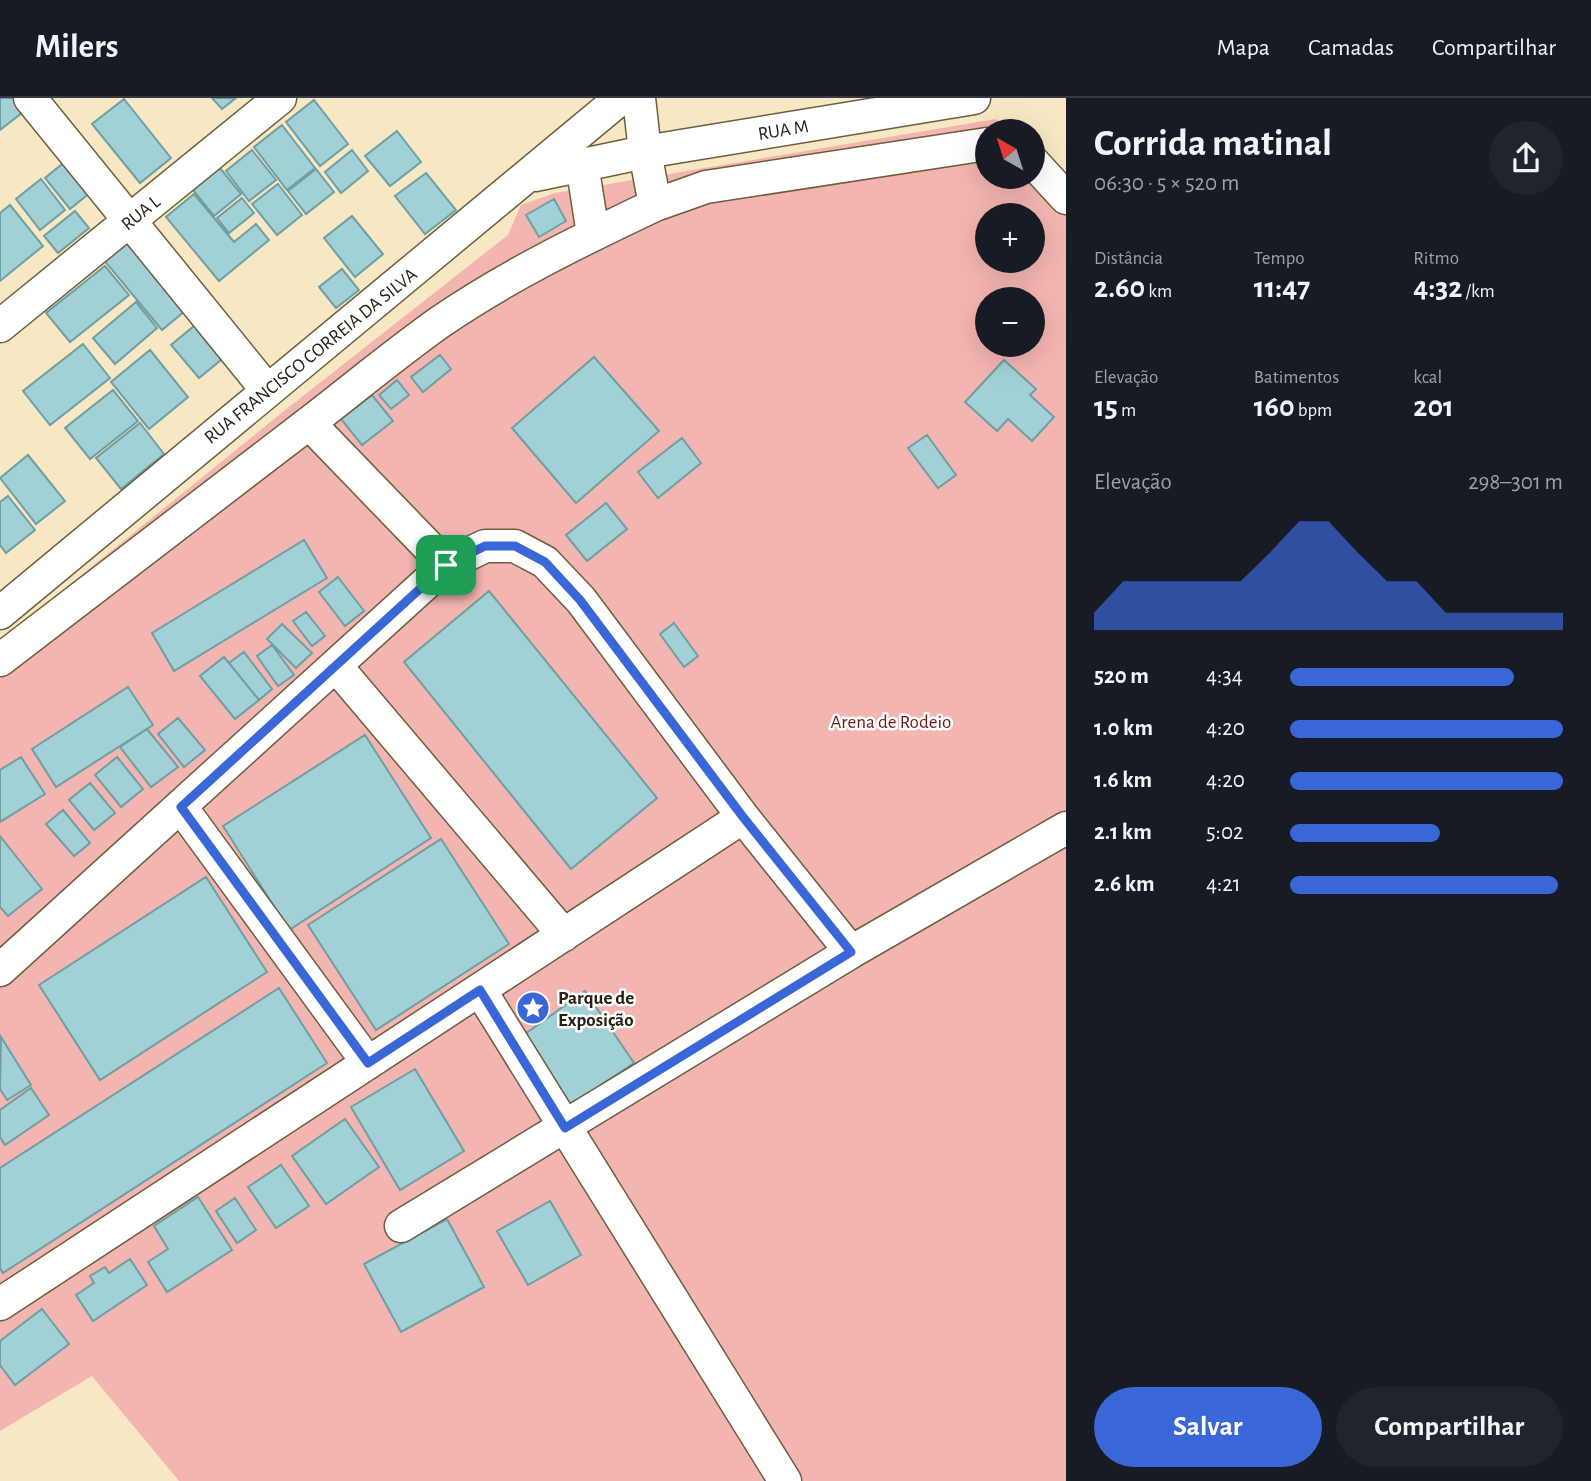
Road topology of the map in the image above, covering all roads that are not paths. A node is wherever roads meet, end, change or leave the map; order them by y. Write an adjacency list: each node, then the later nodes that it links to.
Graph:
1 (30, 98): 13 (street)
2 (279, 98): 13 (street, RUA L)
3 (621, 98): 9 (street, RUA FRANCISCO CORREIA DA SILVA)
4 (639, 98): 7 (street)
5 (974, 98): 7 (street, RUA M)
6 (975, 146): 12 (street)
7 (645, 152): 8 (street, RUA M); 12 (street)
8 (582, 164): 9 (street); 14 (street)
9 (526, 177): 16 (street, RUA FRANCISCO CORREIA DA SILVA)
10 (1045, 177): 11 (street)
11 (1063, 199)
12 (655, 205): 14 (street)
13 (129, 220): 15 (street, RUA L); 16 (street)
14 (593, 234): 17 (street)
15 (0, 326)
16 (267, 390): 19 (street, RUA FRANCISCO CORREIA DA SILVA)
17 (309, 423): 18 (street); 20 (street)
18 (446, 565): 21 (street); 23 (street)
19 (0, 612)
20 (0, 660)
21 (336, 666): 22 (street); 25 (street)
22 (181, 807): 27 (street); 29 (street)
23 (743, 817): 25 (street); 26 (street)
24 (1066, 828): 26 (street)
25 (564, 935): 28 (street)
26 (851, 952): 30 (street)
27 (0, 970)
28 (480, 990): 29 (street); 30 (street)
29 (368, 1063): 32 (street)
30 (565, 1128): 31 (street); 33 (street)
31 (401, 1226)
32 (0, 1304)
33 (785, 1481)

